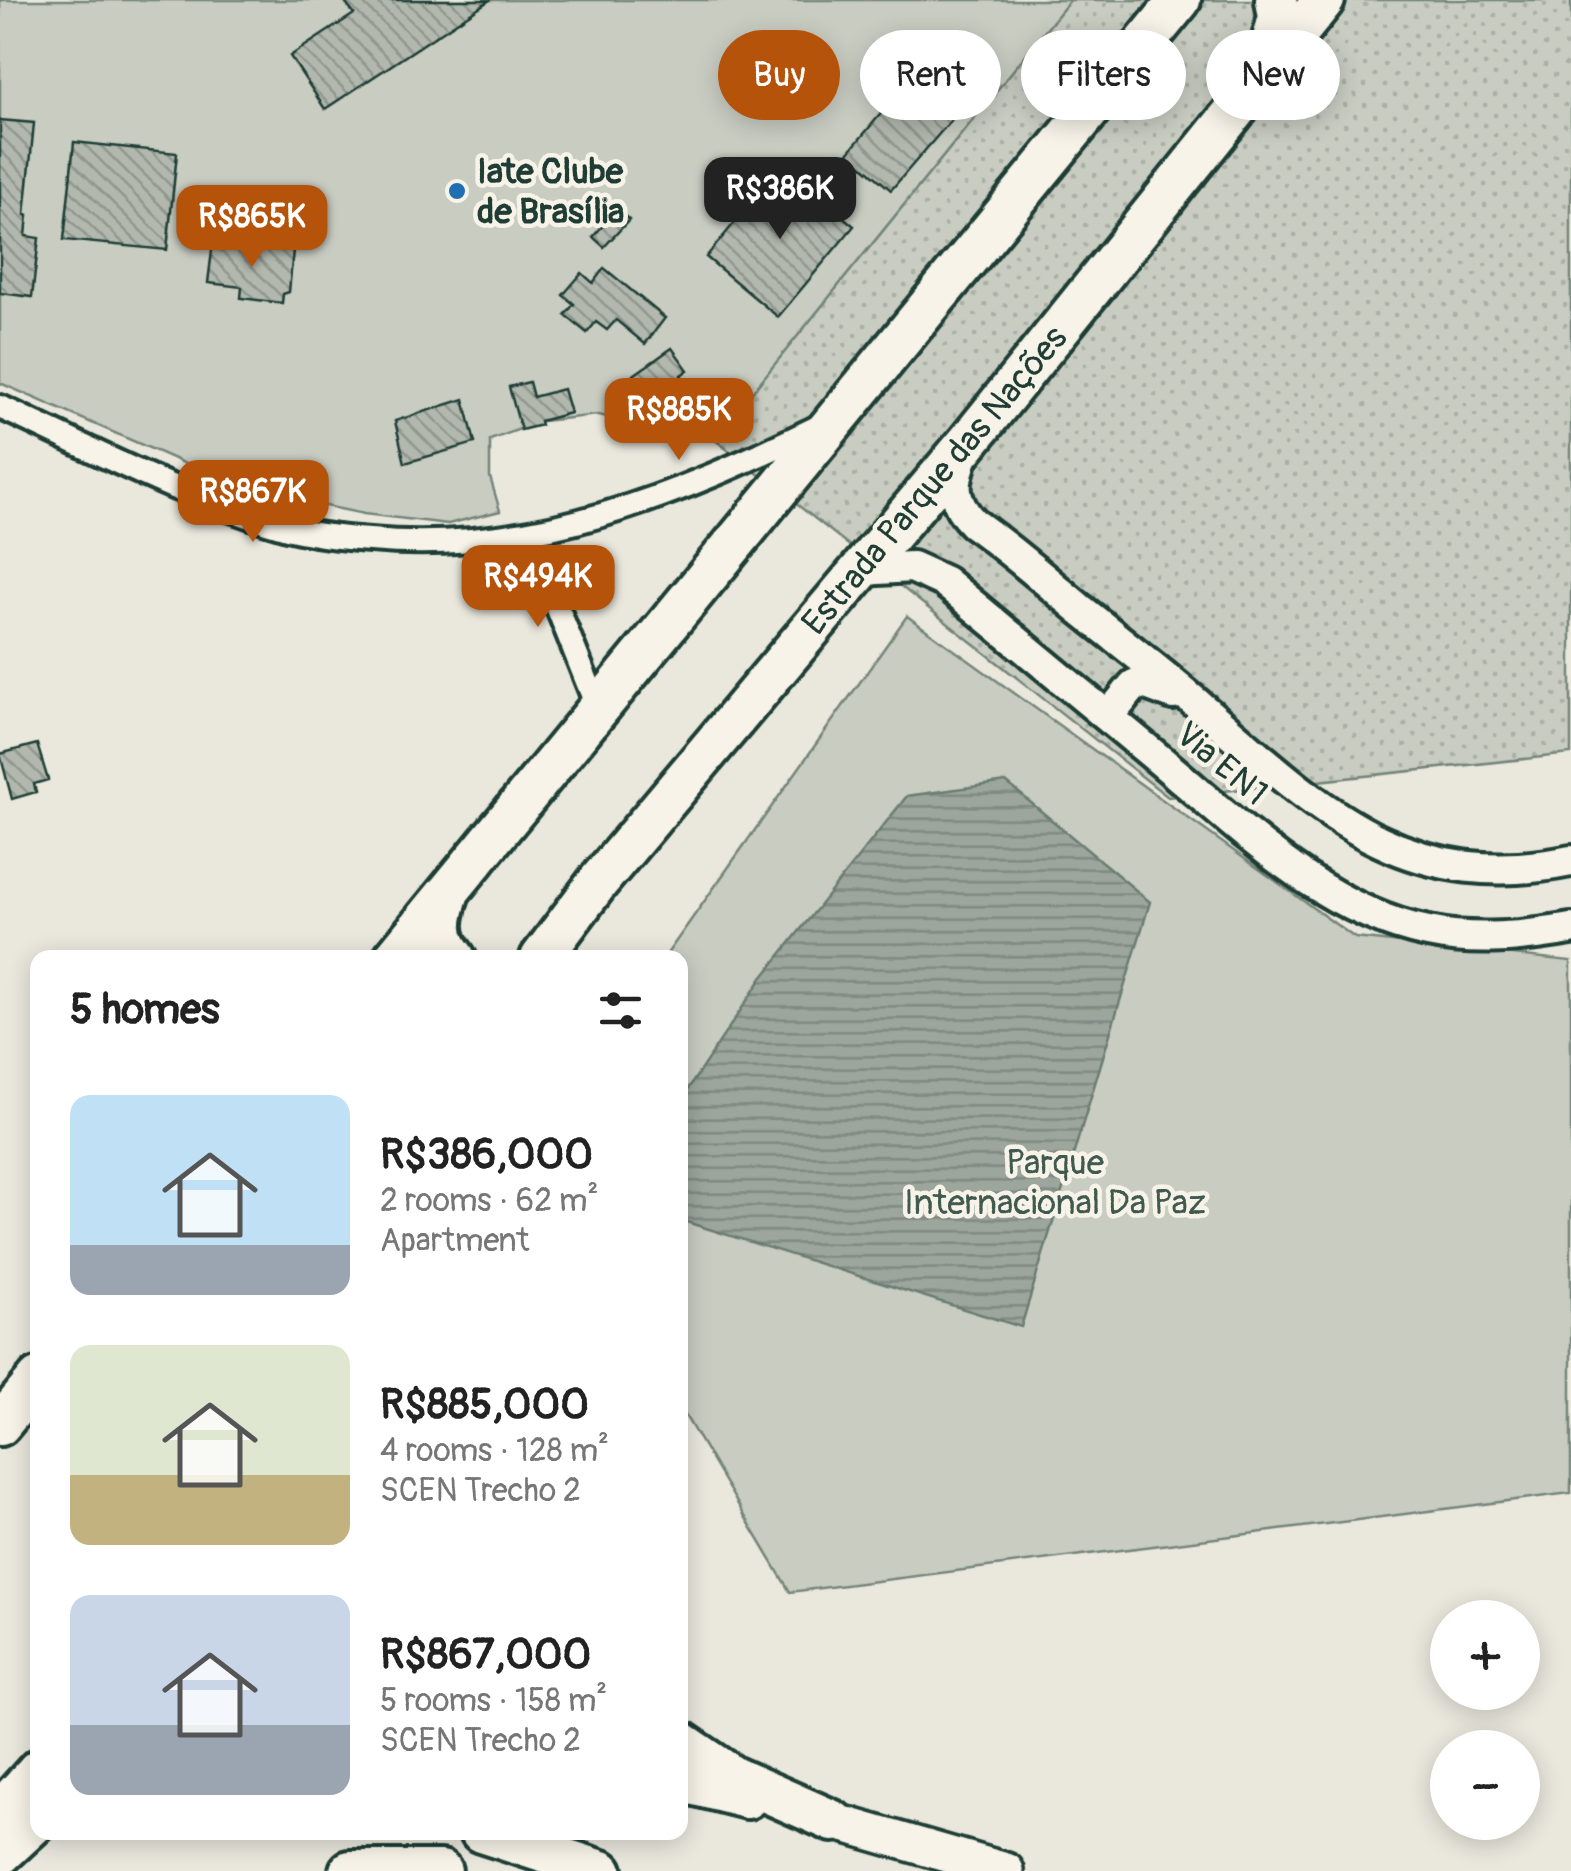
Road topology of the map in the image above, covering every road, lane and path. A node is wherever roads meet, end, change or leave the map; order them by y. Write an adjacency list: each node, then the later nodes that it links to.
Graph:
1 (1180, 0): 8 (highway)
2 (1276, 0): 4 (highway)
3 (1324, 0): 5 (highway, Estrada Parque das Nações)
4 (1277, 30)
5 (1300, 30)
6 (1227, 120): 9 (highway, Estrada Parque das Nações)
7 (0, 408): 10 (street)
8 (835, 419): 10 (street); 13 (highway)
9 (968, 441): 11 (highway, Estrada Parque das Nações); 12 (street, Via EN1)
10 (531, 532): 13 (street)
11 (860, 570): 14 (street, Via EN1); 20 (highway, Estrada Parque das Nações)
12 (1202, 708): 14 (street); 15 (street, Via EN1)
13 (598, 709): 16 (highway)
14 (1108, 717): 17 (street, Via EN1)
15 (1571, 861)
16 (449, 892): 18 (highway); 19 (highway)
17 (1571, 929)
18 (401, 950)
19 (449, 950)
20 (542, 950)
21 (30, 1389): 22 (highway)
22 (0, 1425)
23 (688, 1746): 27 (highway)
24 (30, 1779): 26 (highway)
25 (688, 1783): 27 (highway)
26 (0, 1812)
27 (833, 1821): 34 (main road)
28 (30, 1827): 30 (highway)
29 (506, 1840): 33 (highway)
30 (0, 1855)
31 (350, 1871): 32 (highway)
32 (441, 1871)
33 (602, 1871)
34 (1006, 1871)

